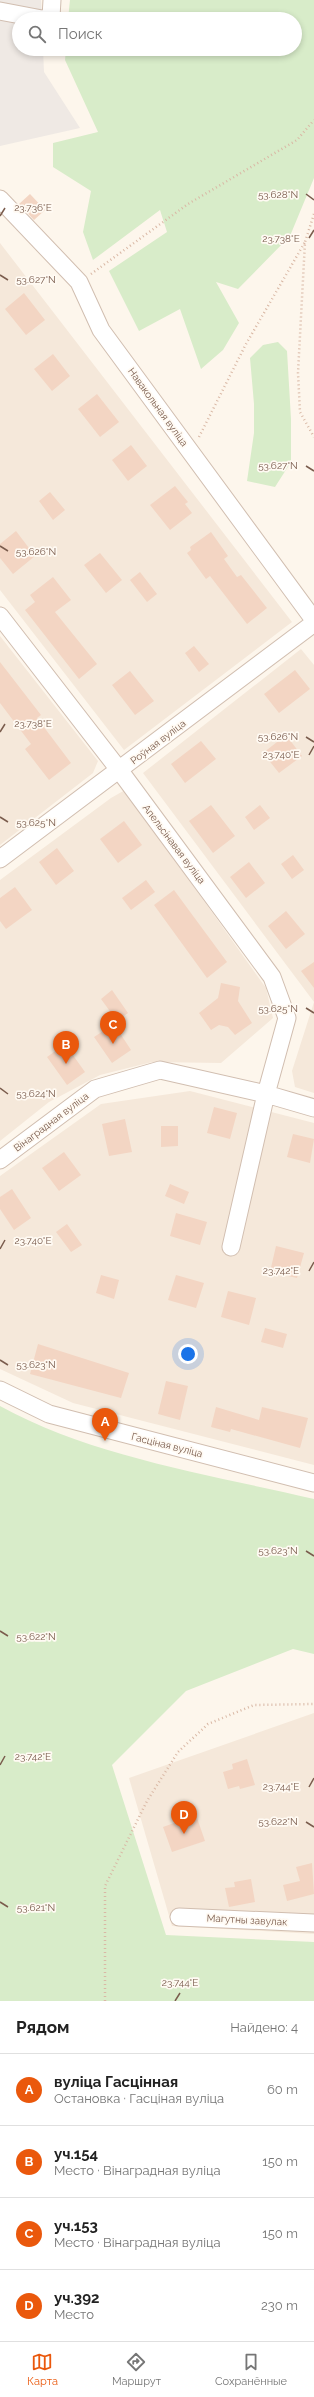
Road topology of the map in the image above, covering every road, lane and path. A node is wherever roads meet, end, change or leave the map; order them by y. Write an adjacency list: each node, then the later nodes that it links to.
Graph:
1 (52, 0): 3 (street)
2 (0, 11): 4 (street)
3 (51, 12)
4 (12, 13)
5 (314, 120): 9 (path)
6 (0, 199): 9 (street, Навакольная вуліца)
7 (314, 214): 8 (path)
8 (305, 242): 10 (path); 11 (path)
9 (79, 282): 11 (street, Навакольная вуліца)
10 (314, 437)
11 (191, 452): 13 (street, Навакольная вуліца)
12 (0, 616): 15 (street, Апельсінавая вуліца)
13 (314, 620)
14 (314, 623): 15 (street, Роўная вуліца)
15 (120, 771): 16 (street, Роўная вуліца); 17 (street, Апельсінавая вуліца)
16 (0, 859)
17 (266, 1094): 18 (street, Вінаградная вуліца); 19 (street, Вінаградная вуліца); 20 (street)
18 (314, 1108)
19 (0, 1160)
20 (231, 1247)
21 (0, 1390): 22 (street, Гасціная вуліца)
22 (314, 1483)
23 (314, 1704): 26 (path)
24 (179, 1917): 25 (street, Магутны завулак)
25 (314, 1923)
26 (105, 2001)

